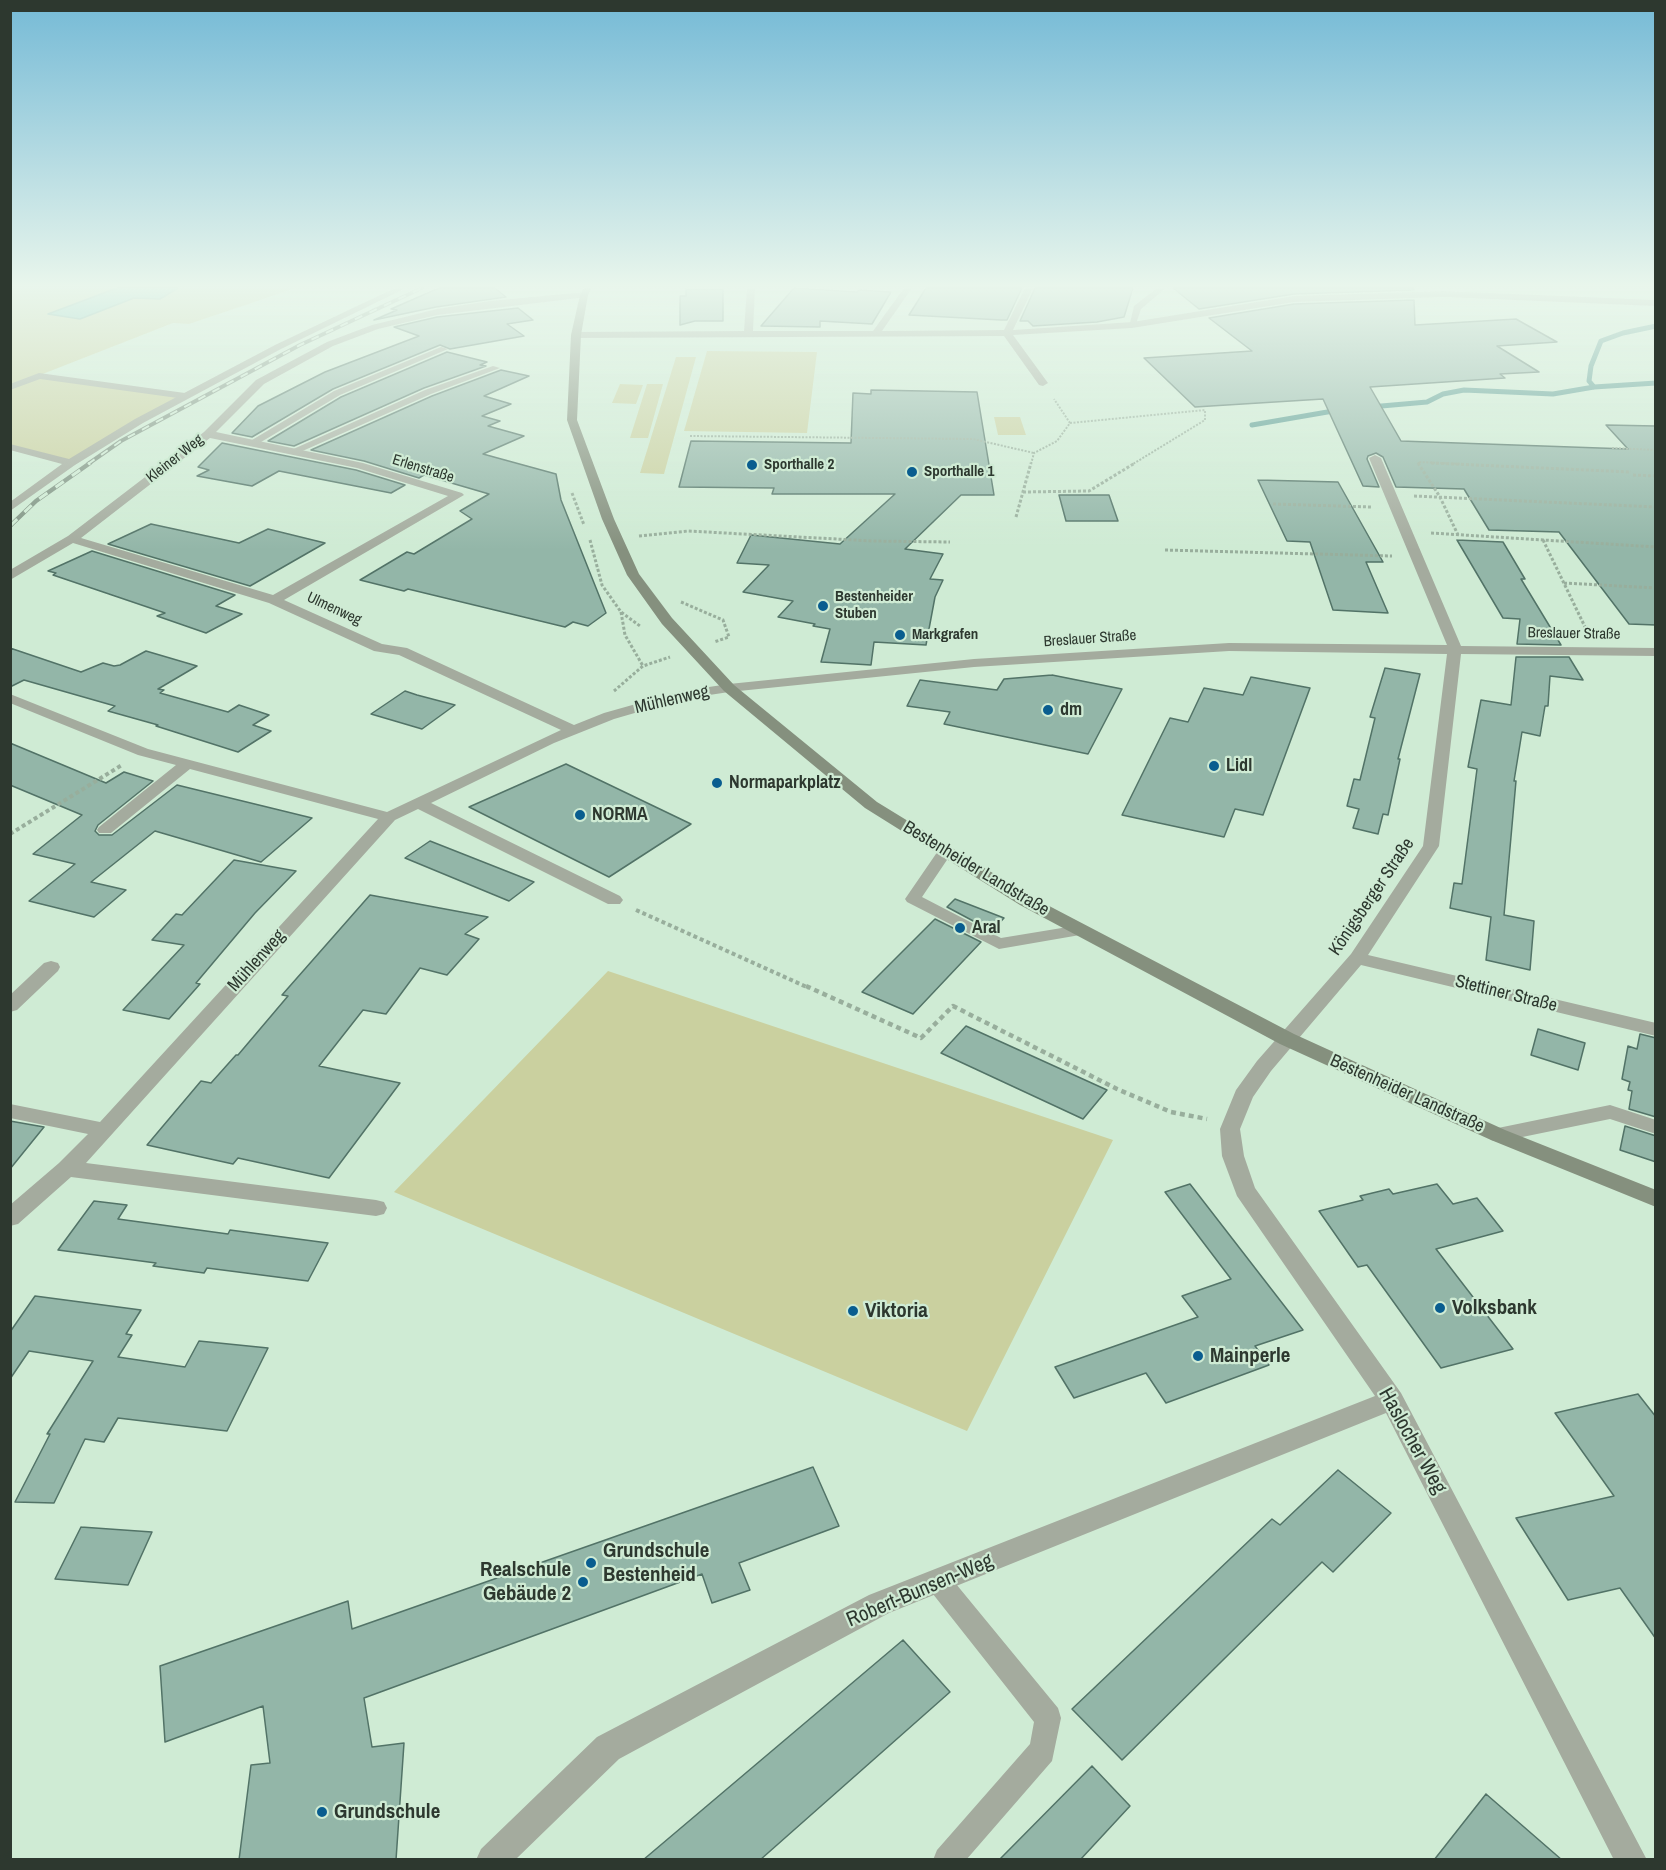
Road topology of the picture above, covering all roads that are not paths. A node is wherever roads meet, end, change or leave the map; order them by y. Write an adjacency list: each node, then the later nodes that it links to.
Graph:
1 (38, 375): 10 (lane)
2 (41, 375): 11 (lane)
3 (224, 375): 11 (street)
4 (272, 375): 12 (street, Kleiner Weg)
5 (380, 375): 13 (lane)
6 (475, 375): 15 (lane)
7 (574, 375): 24 (main road, Bestenheider Landstraße)
8 (1037, 375): 9 (street)
9 (1043, 383)
10 (10, 387)
11 (185, 396): 17 (street)
12 (208, 434): 13 (street, Erlenstraße); 19 (street, Kleiner Weg)
13 (252, 443): 15 (street, Erlenstraße)
14 (10, 447): 17 (street)
15 (294, 452): 21 (street, Erlenstraße)
16 (1375, 458): 22 (street)
17 (71, 463): 18 (street)
18 (10, 508)
19 (72, 539): 20 (street, Kleiner Weg); 21 (street, Ulmenweg)
20 (10, 576)
21 (274, 600): 26 (street, Ulmenweg)
22 (1455, 648): 23 (street, Breslauer Straße); 24 (street, Breslauer Straße); 34 (street, Königsberger Straße)
23 (1656, 652)
24 (729, 688): 26 (street, Mühlenweg); 31 (main road, Bestenheider Landstraße)
25 (10, 698): 27 (street)
26 (574, 730): 28 (street, Mühlenweg)
27 (187, 764): 29 (street); 30 (street)
28 (418, 803): 29 (street, Mühlenweg); 32 (street)
29 (389, 817): 41 (street, Mühlenweg)
30 (105, 830)
31 (945, 852): 33 (main road, Bestenheider Landstraße); 33 (lane)
32 (614, 900)
33 (1080, 930): 38 (main road, Bestenheider Landstraße)
34 (1357, 958): 37 (street, Stettiner Straße); 38 (street, Königsberger Straße)
35 (51, 968): 36 (street)
36 (10, 1006)
37 (1656, 1030)
38 (1287, 1039): 42 (main road, Bestenheider Landstraße); 47 (street, Haslocher Weg)
39 (10, 1111): 41 (street)
40 (1656, 1127): 42 (lane)
41 (104, 1130): 43 (street, Mühlenweg)
42 (1498, 1135): 44 (main road, Bestenheider Landstraße)
43 (67, 1170): 45 (street); 46 (street, Mühlenweg)
44 (1656, 1199)
45 (376, 1208)
46 (10, 1218)
47 (1392, 1400): 48 (street, Robert-Bunsen-Weg); 51 (street, Haslocher Weg)
48 (938, 1581): 49 (street, Robert-Bunsen-Weg); 50 (lane)
49 (492, 1860)
50 (947, 1860)
51 (1631, 1860)

